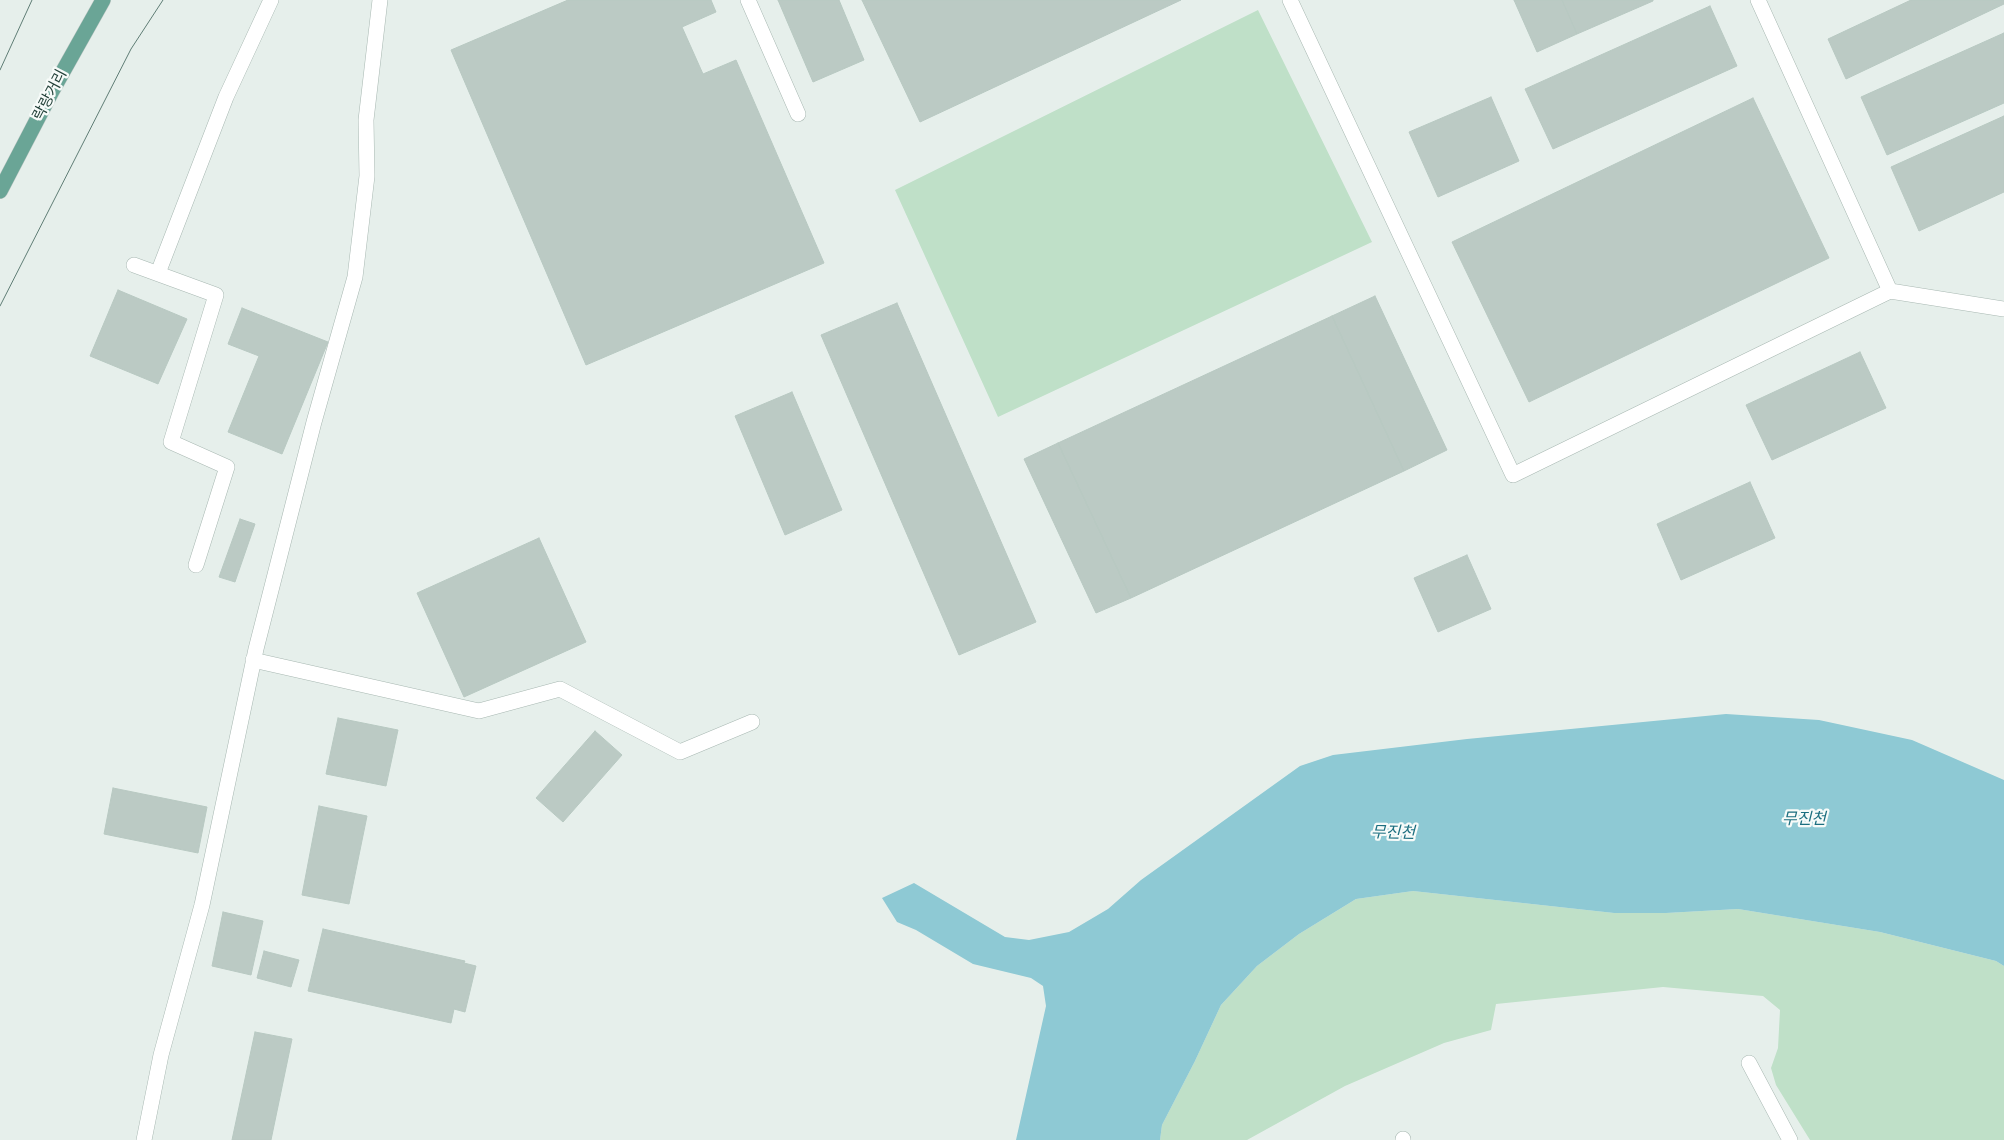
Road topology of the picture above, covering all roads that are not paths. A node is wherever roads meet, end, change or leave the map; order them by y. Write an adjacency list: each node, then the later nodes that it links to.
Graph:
1 (103, 0): 8 (main road, 락랑거리)
2 (271, 0): 10 (street)
3 (380, 0): 14 (street)
4 (748, 0): 7 (street)
5 (1290, 0): 11 (street)
6 (1758, 0): 11 (street)
7 (798, 114)
8 (0, 191)
9 (134, 265): 10 (street)
10 (158, 274): 13 (street)
11 (1890, 291): 12 (street)
12 (2004, 309)
13 (196, 565)
14 (254, 660): 15 (street); 17 (street)
15 (752, 722)
16 (1749, 1063): 18 (street)
17 (144, 1140)
18 (1790, 1140)

